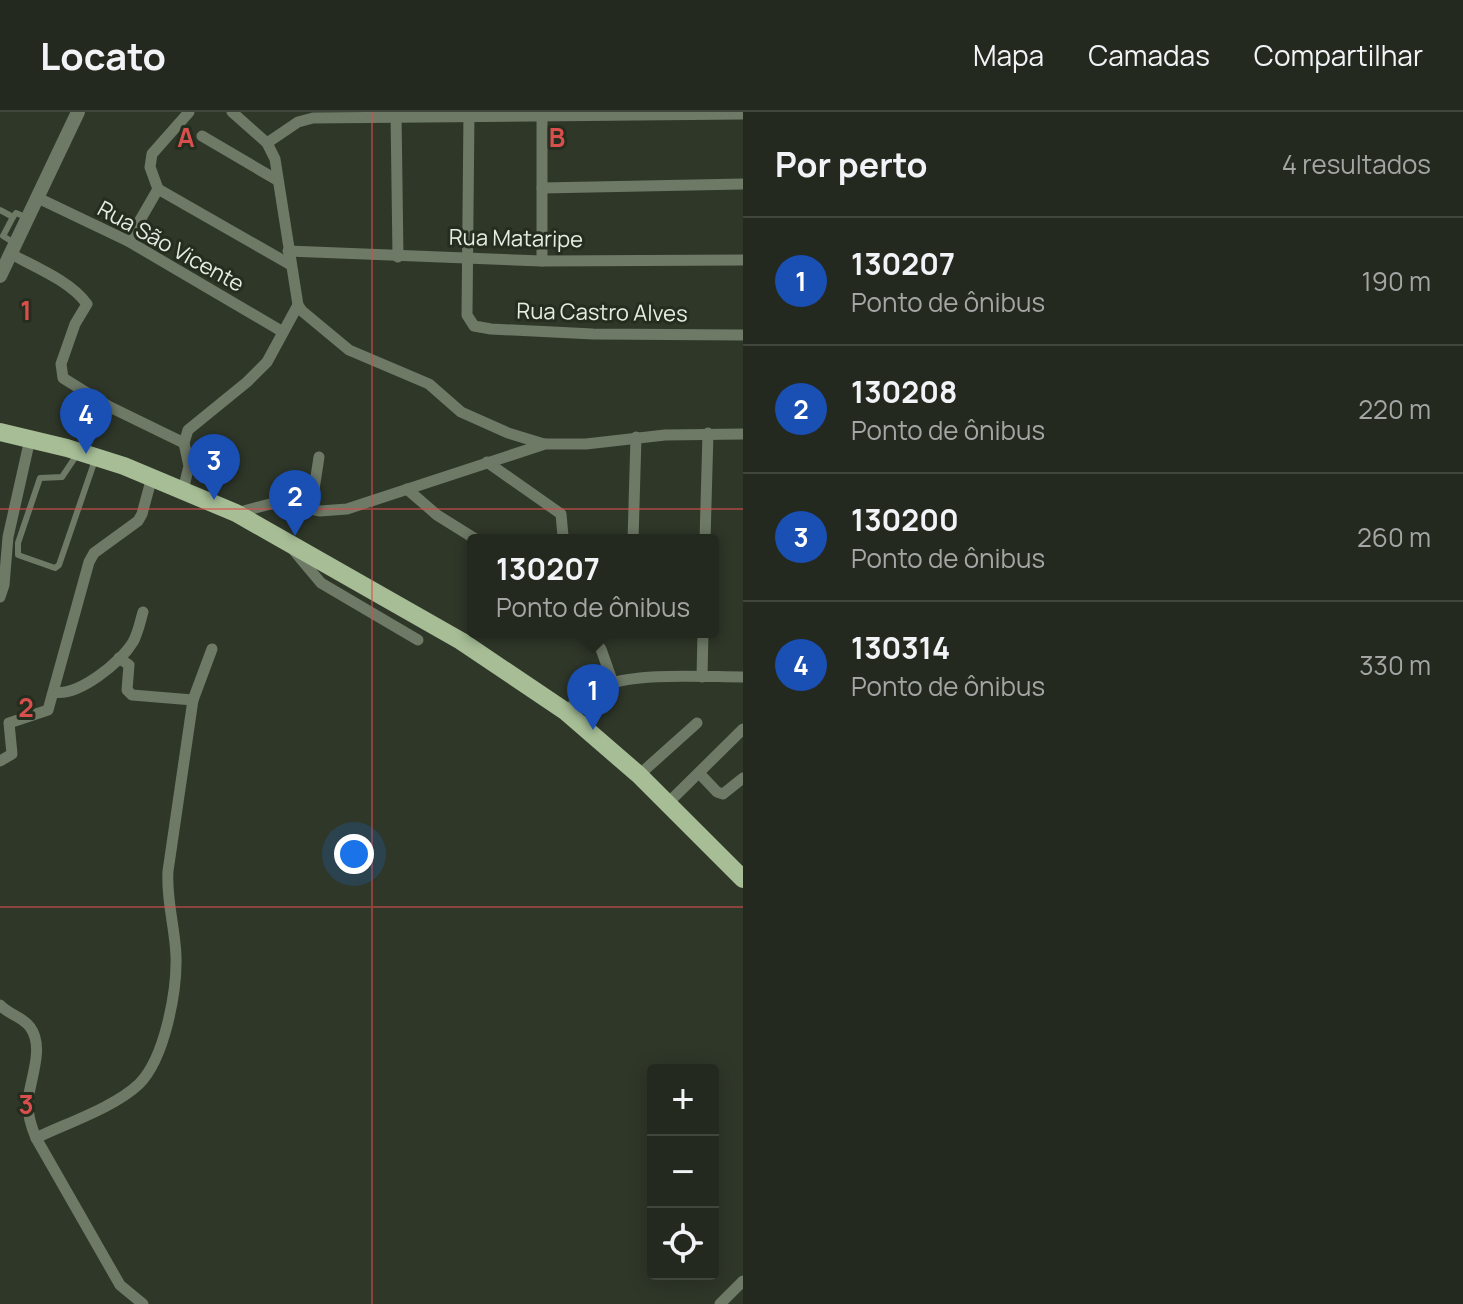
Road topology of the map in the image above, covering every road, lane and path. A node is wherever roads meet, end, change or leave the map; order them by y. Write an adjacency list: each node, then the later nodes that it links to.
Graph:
1 (78, 112): 16 (street)
2 (189, 112): 15 (street)
3 (232, 112): 11 (street)
4 (542, 114): 5 (street); 9 (street); 14 (street)
5 (646, 114): 6 (street)
6 (743, 114)
7 (347, 115): 8 (street); 11 (street)
8 (396, 115): 9 (street); 22 (street)
9 (469, 115): 23 (street)
10 (202, 136): 12 (street)
11 (267, 143): 12 (street)
12 (277, 180): 21 (street)
13 (743, 184): 14 (street)
14 (542, 188): 25 (street)
15 (158, 189): 19 (street); 26 (street)
16 (38, 198): 18 (street); 19 (street, Rua São Vicente)
17 (0, 210): 18 (lane)
18 (20, 217): 20 (street)
19 (128, 241): 29 (street, Rua São Vicente)
20 (13, 249): 27 (street); 36 (street)
21 (288, 251): 22 (street, Rua Mataripe); 26 (street)
22 (398, 257): 23 (street, Rua Mataripe)
23 (469, 258): 25 (street, Rua Mataripe); 30 (street, Rua Castro Alves)
24 (743, 260): 25 (street, Rua Mataripe)
25 (542, 261)
26 (291, 265): 28 (street)
27 (0, 276)
28 (298, 305): 29 (street); 37 (street)
29 (283, 332): 36 (street)
30 (743, 335)
31 (0, 432): 35 (main road)
32 (708, 433): 33 (street); 34 (street); 49 (street)
33 (743, 434)
34 (636, 437): 37 (street); 48 (street)
35 (30, 439): 38 (main road); 51 (street)
36 (184, 443): 43 (street)
37 (545, 444): 40 (street)
38 (87, 454): 38 (lane); 41 (main road)
39 (319, 457): 44 (street)
40 (487, 462): 42 (street); 47 (street)
41 (152, 477): 43 (main road); 61 (street)
42 (407, 489): 44 (street); 46 (street)
43 (183, 490): 45 (main road)
44 (311, 509): 45 (street)
45 (236, 513): 50 (main road)
46 (467, 534)
47 (563, 534)
48 (633, 534)
49 (705, 534)
50 (285, 540): 55 (street); 63 (main road)
51 (0, 597)
52 (143, 612): 57 (street)
53 (593, 638): 60 (street)
54 (703, 638): 58 (street)
55 (418, 640)
56 (212, 649): 62 (street)
57 (119, 658): 61 (street); 62 (street)
58 (702, 677): 59 (street); 60 (street)
59 (743, 677)
60 (613, 683): 63 (street)
61 (54, 692): 66 (street)
62 (193, 700): 73 (street)
63 (565, 711): 68 (main road)
64 (697, 723): 68 (street)
65 (743, 729): 67 (street)
66 (0, 761)
67 (699, 773): 69 (street); 70 (street)
68 (639, 775): 70 (main road)
69 (743, 778)
70 (667, 804): 71 (main road)
71 (743, 879)
72 (0, 1005): 73 (street)
73 (36, 1138): 75 (street)
74 (743, 1281): 76 (street)
75 (143, 1304)
76 (720, 1304)

